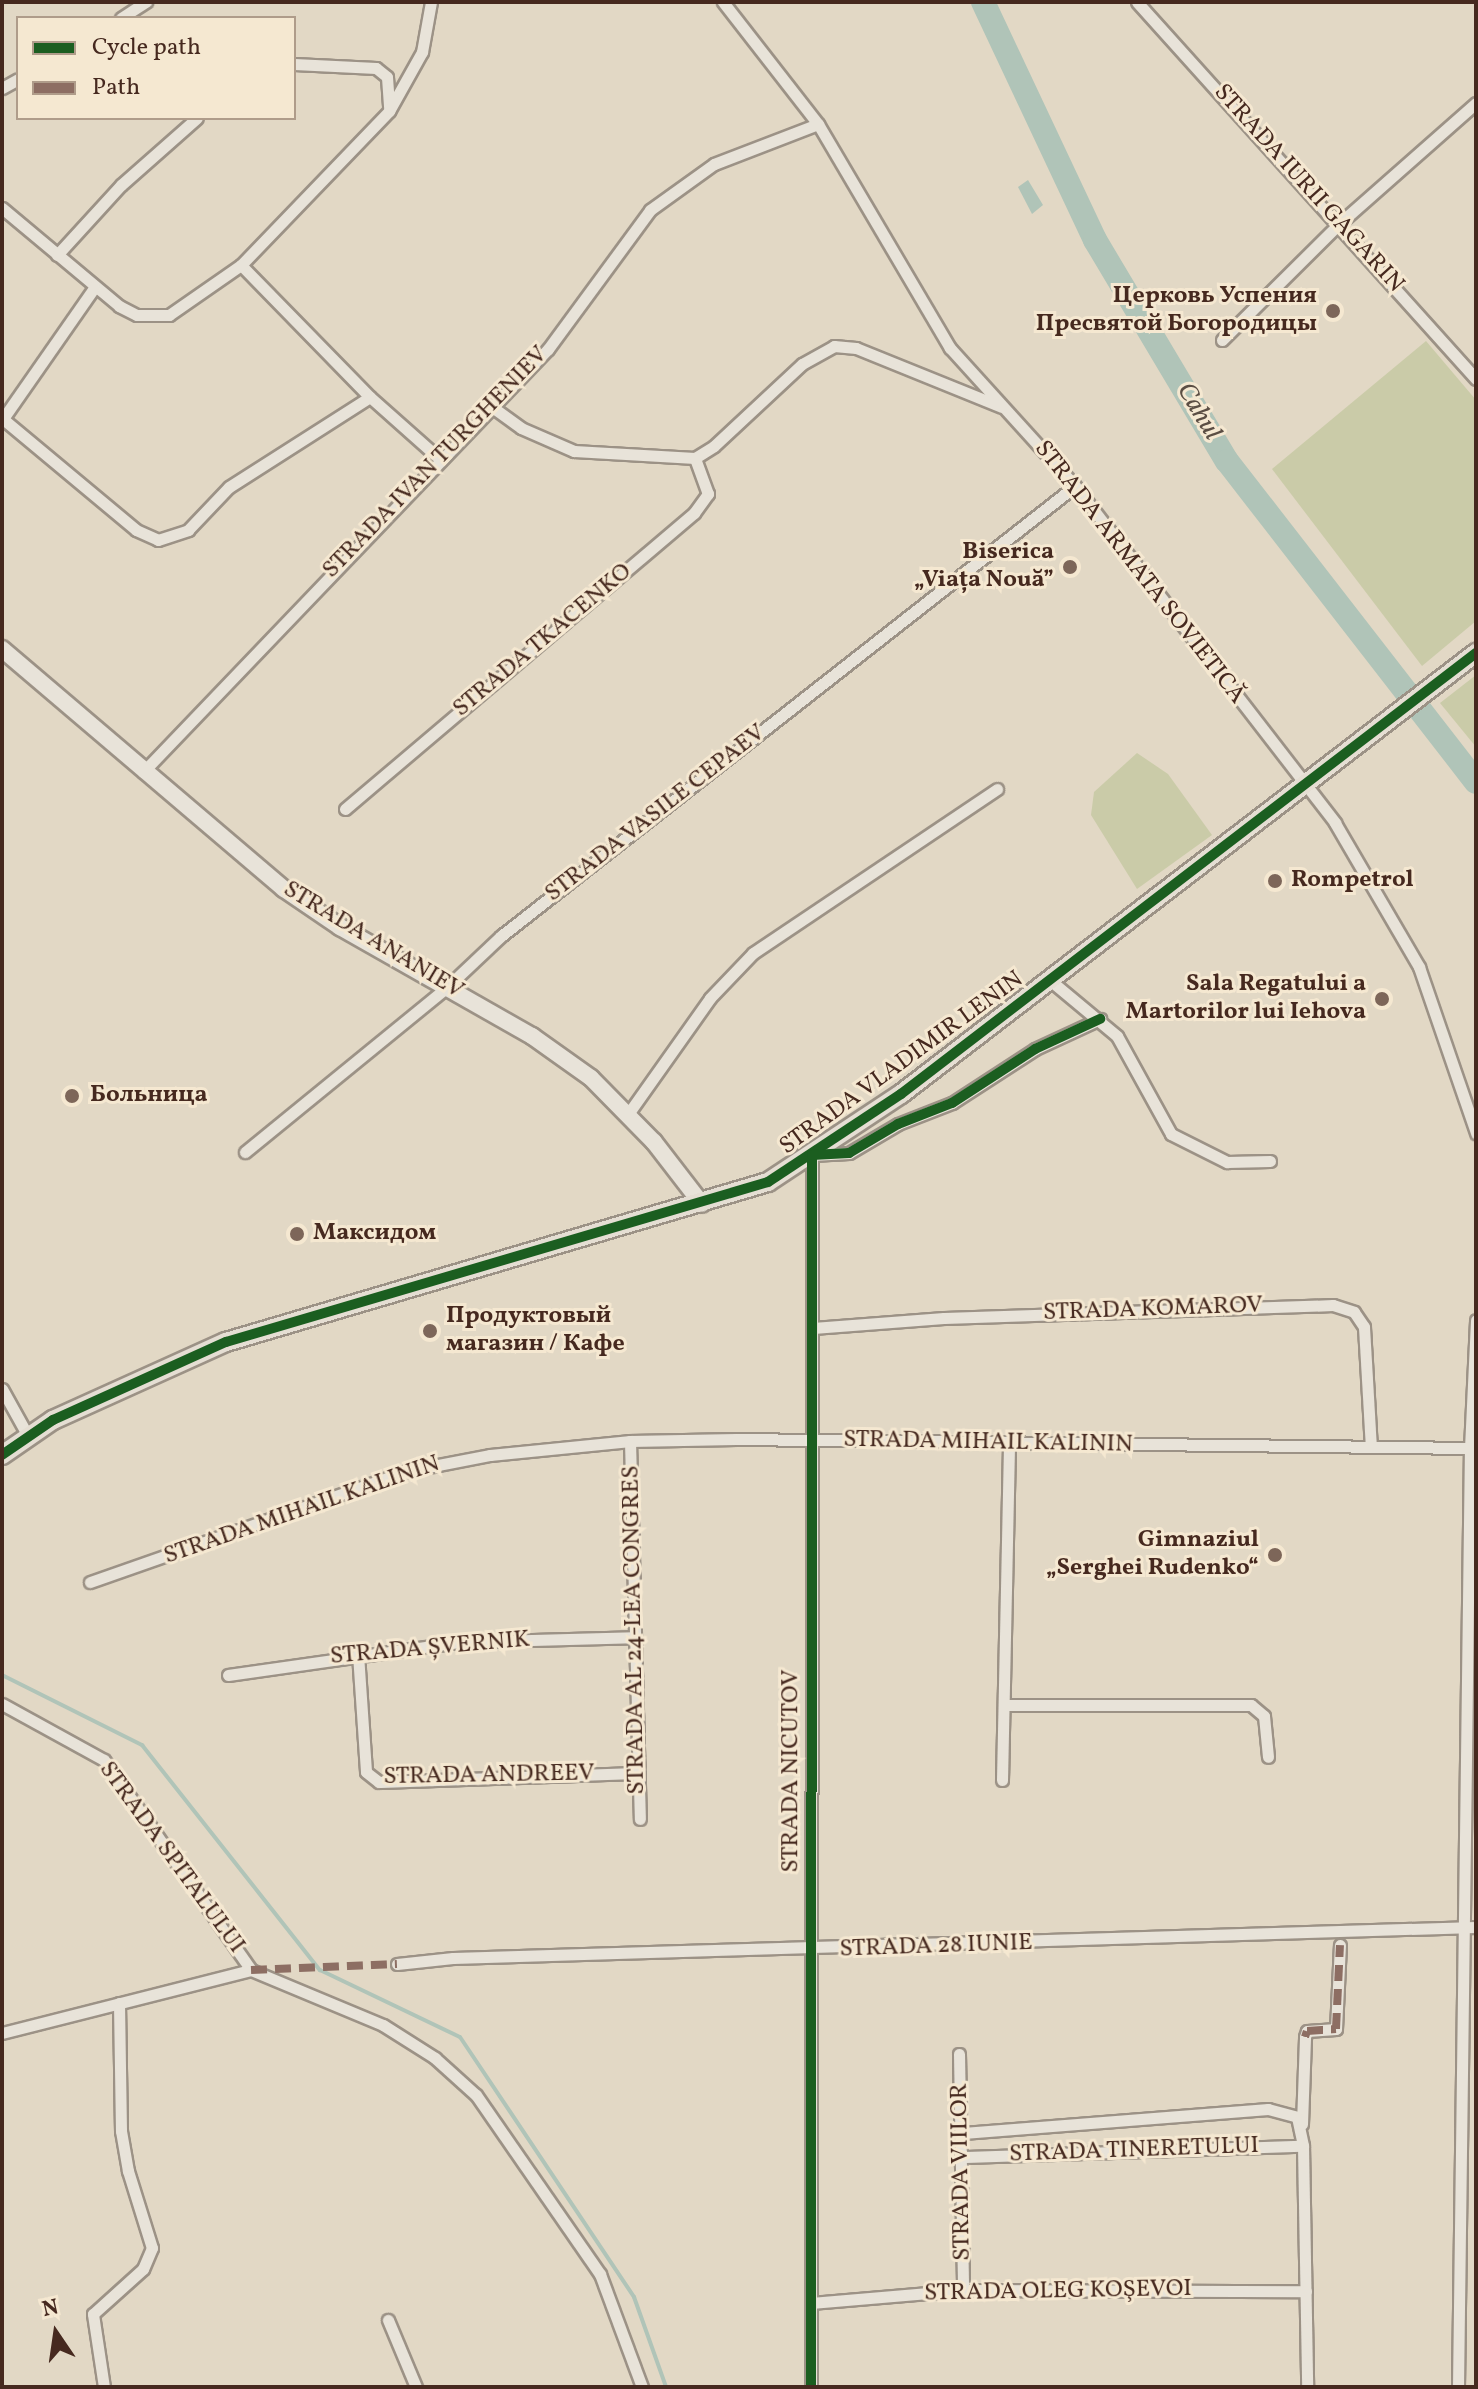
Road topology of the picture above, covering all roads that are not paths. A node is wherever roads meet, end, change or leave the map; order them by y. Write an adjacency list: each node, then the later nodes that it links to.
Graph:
1 (146, 2): 5 (street)
2 (431, 2): 8 (street)
3 (723, 2): 10 (street, STRADA ARMATA SOVIETICĂ)
4 (1137, 2): 12 (street, STRADA IURII GAGARIN)
5 (124, 16)
6 (296, 64): 8 (street)
7 (1476, 103): 12 (street)
8 (389, 111): 14 (street)
9 (195, 120): 13 (street)
10 (818, 124): 19 (street, STRADA ARMATA SOVIETICĂ); 20 (street, STRADA IVAN TURGHENIEV)
11 (2, 208): 13 (street)
12 (1341, 222): 16 (street); 17 (street, STRADA IURII GAGARIN)
13 (57, 255): 15 (street)
14 (241, 265): 15 (street); 18 (street)
15 (94, 288): 21 (street)
16 (1222, 340)
17 (1476, 379)
18 (370, 397): 21 (street); 23 (street)
19 (1005, 408): 22 (street); 24 (street, STRADA ARMATA SOVIETICĂ)
20 (495, 409): 22 (street); 23 (street, STRADA IVAN TURGHENIEV)
21 (2, 420)
22 (695, 458): 30 (street, STRADA TKACENKO)
23 (441, 460): 27 (street, STRADA IVAN TURGHENIEV)
24 (1075, 486): 28 (street, STRADA ARMATA SOVIETICĂ); 32 (street, STRADA VASILE CEPAEV)
25 (2, 649): 27 (street, STRADA ANANIEV)
26 (1476, 653): 28 (main road, STRADA VLADIMIR LENIN)
27 (143, 772): 32 (street, STRADA ANANIEV)
28 (1307, 786): 31 (main road, STRADA VLADIMIR LENIN); 35 (street, STRADA ARMATA SOVIETICĂ)
29 (997, 789): 34 (street)
30 (345, 809)
31 (1051, 981): 33 (street); 37 (main road, STRADA VLADIMIR LENIN)
32 (446, 988): 34 (street, STRADA ANANIEV); 36 (street, STRADA VASILE CEPAEV)
33 (1100, 1019): 37 (street); 38 (street)
34 (628, 1114): 39 (street, STRADA ANANIEV)
35 (1476, 1133)
36 (245, 1152)
37 (812, 1155): 39 (main road, STRADA VLADIMIR LENIN); 41 (street, STRADA NICUTOV)
38 (1270, 1161)
39 (702, 1204): 43 (main road, STRADA VLADIMIR LENIN)
40 (1476, 1320): 48 (street)
41 (813, 1328): 45 (street, STRADA NICUTOV); 47 (street, STRADA KOMAROV)
42 (2, 1389): 43 (street)
43 (28, 1436): 49 (main road, STRADA VLADIMIR LENIN)
44 (630, 1441): 45 (street, STRADA MIHAIL KALININ); 50 (street, STRADA MIHAIL KALININ); 51 (street, STRADA AL 24-LEA CONGRES)
45 (814, 1441): 46 (street, STRADA MIHAIL KALININ); 62 (street, STRADA NICUTOV)
46 (1009, 1444): 47 (street, STRADA MIHAIL KALININ); 55 (street)
47 (1371, 1447): 48 (street, STRADA MIHAIL KALININ)
48 (1473, 1448): 60 (street)
49 (2, 1455)
50 (90, 1582)
51 (633, 1637): 52 (street, STRADA ȘVERNIK); 57 (street, STRADA AL 24-LEA CONGRES)
52 (358, 1654): 53 (street, STRADA ȘVERNIK); 57 (street, STRADA ANDREEV)
53 (228, 1675)
54 (2, 1704): 64 (street, STRADA SPITALULUI)
55 (1005, 1705): 56 (street); 58 (street)
56 (1268, 1757)
57 (637, 1773): 59 (street, STRADA AL 24-LEA CONGRES)
58 (1002, 1780)
59 (640, 1819)
60 (1470, 1927): 62 (street, STRADA 28 IUNIE); 81 (street)
61 (1340, 1945): 68 (street)
62 (811, 1950): 63 (street, STRADA 28 IUNIE); 74 (street, STRADA NICUTOV)
63 (397, 1964)
64 (251, 1970): 65 (street); 78 (street)
65 (119, 2003): 66 (street); 76 (street)
66 (2, 2033)
67 (959, 2054): 69 (street, STRADA VIILOR)
68 (1301, 2129): 69 (street, STRADA TINERETULUI); 70 (street)
69 (963, 2133): 71 (street, STRADA VIILOR)
70 (1303, 2146): 71 (street, STRADA TINERETULUI); 73 (street)
71 (964, 2157): 72 (street, STRADA VIILOR)
72 (963, 2290): 73 (street, STRADA OLEG KOŞEVOI); 74 (street, STRADA OLEG KOŞEVOI)
73 (1306, 2291): 80 (street)
74 (811, 2303): 79 (street, STRADA NICUTOV)
75 (388, 2320): 77 (street)
76 (104, 2387)
77 (416, 2387)
78 (642, 2387)
79 (811, 2387)
80 (1307, 2387)
81 (1458, 2387)

